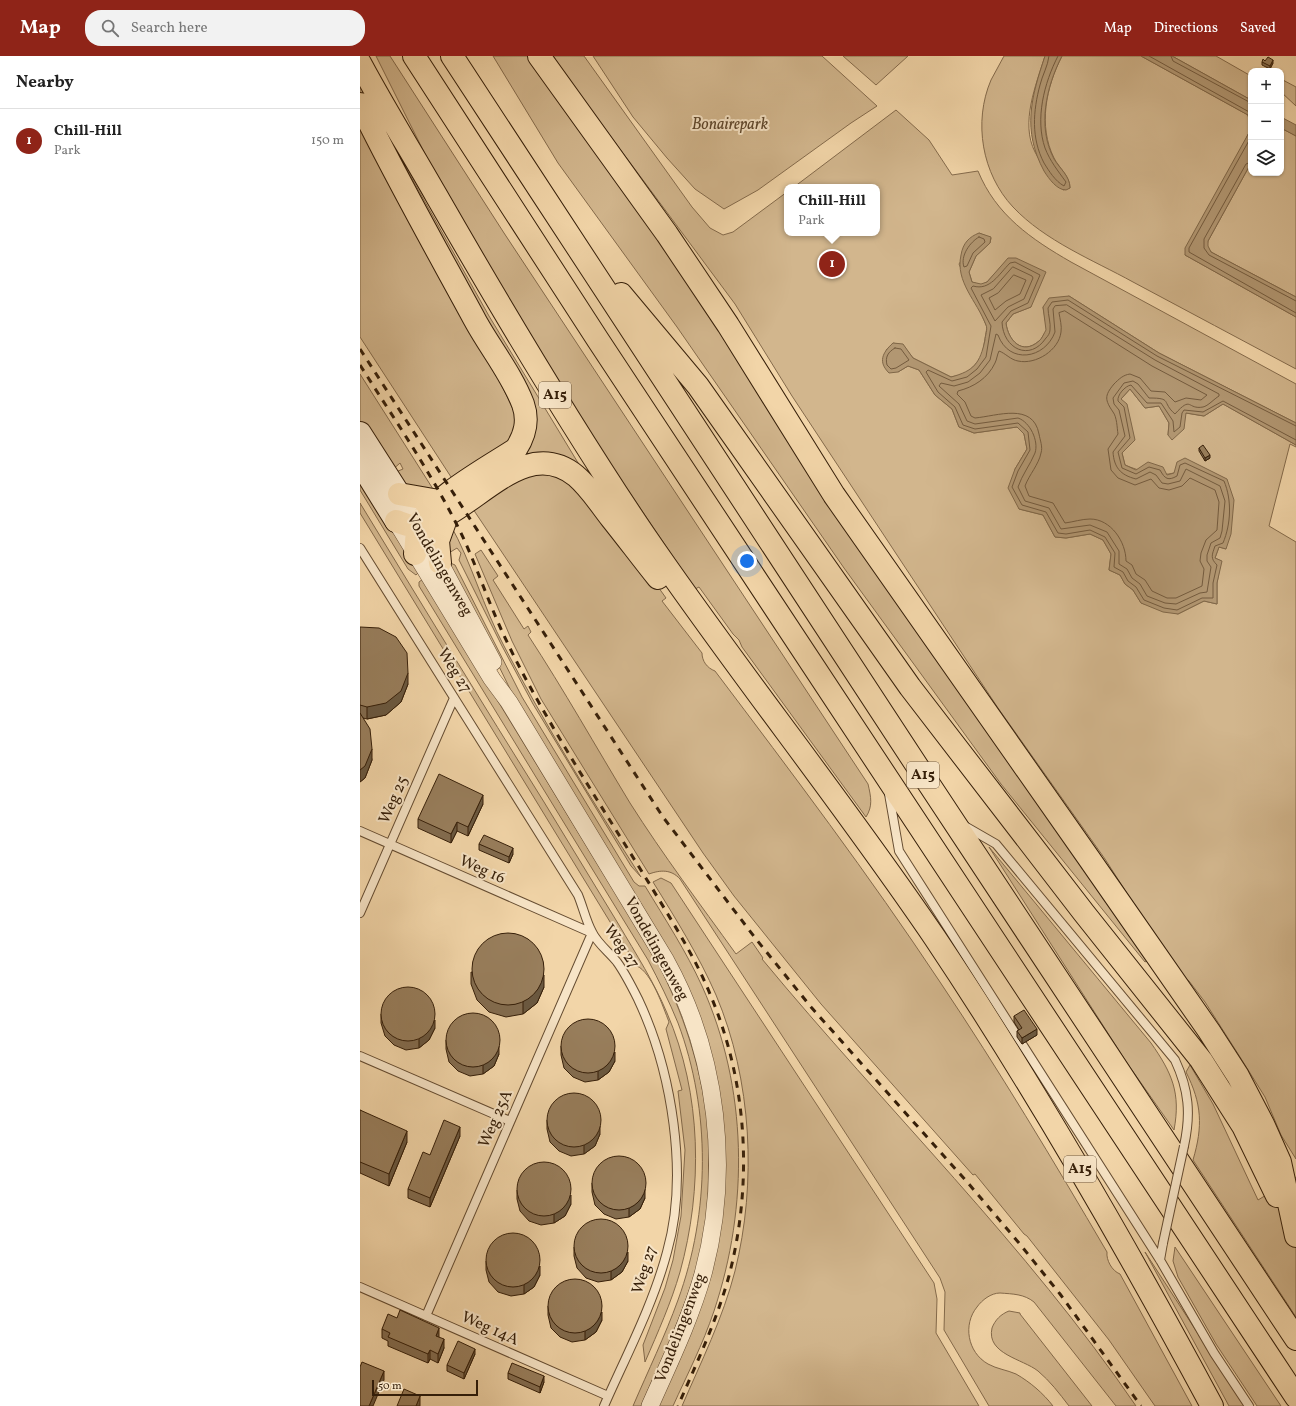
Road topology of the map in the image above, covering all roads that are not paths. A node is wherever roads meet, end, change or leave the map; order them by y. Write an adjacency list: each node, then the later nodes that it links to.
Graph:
1 (368, 56): 7 (highway, A15)
2 (414, 56): 21 (highway, A15)
3 (452, 56): 8 (highway, A15)
4 (539, 56): 29 (highway, A15)
5 (360, 63): 7 (highway, A15)
6 (360, 104): 12 (highway, A15)
7 (432, 188): 18 (highway, A15)
8 (552, 210): 22 (highway, A15); 29 (highway, A15)
9 (360, 433): 11 (street, Vondelingenweg)
10 (360, 463): 13 (street, Vondelingenweg)
11 (399, 494): 12 (highway); 14 (street, Vondelingenweg)
12 (443, 508): 14 (highway, A15); 17 (highway); 18 (highway, A15)
13 (396, 521): 14 (highway); 16 (street, Vondelingenweg)
14 (418, 527): 16 (highway, A15); 17 (street, Vondelingenweg)
15 (361, 552): 19 (lane, Weg 27)
16 (415, 554): 20 (street, Vondelingenweg)
17 (440, 563): 20 (street, Vondelingenweg)
18 (682, 598): 40 (highway, A15)
19 (454, 698): 24 (lane, Weg 25); 26 (lane, Weg 27)
20 (509, 702): 39 (street, Vondelingenweg)
21 (886, 777): 31 (lane); 37 (highway, A15)
22 (951, 818): 31 (lane, bridge); 35 (highway, A15)
23 (360, 831): 24 (lane, Weg 16)
24 (390, 845): 25 (lane, Weg 25); 26 (lane, Weg 16)
25 (360, 913)
26 (592, 933): 28 (lane, Weg 25A); 36 (lane, Weg 27)
27 (360, 1056): 28 (lane)
28 (510, 1121): 34 (lane, Weg 25A)
29 (1273, 1167): 30 (highway, A15)
30 (1296, 1238)
31 (1160, 1260): 41 (lane)
32 (362, 1288): 33 (lane); 34 (lane, Weg 14A)
33 (360, 1297)
34 (426, 1316): 36 (lane, Weg 14A)
35 (1296, 1339)
36 (608, 1396): 38 (lane, Weg 27)
37 (1296, 1397)
38 (604, 1406)
39 (650, 1406)
40 (1212, 1406)
41 (1249, 1406)

